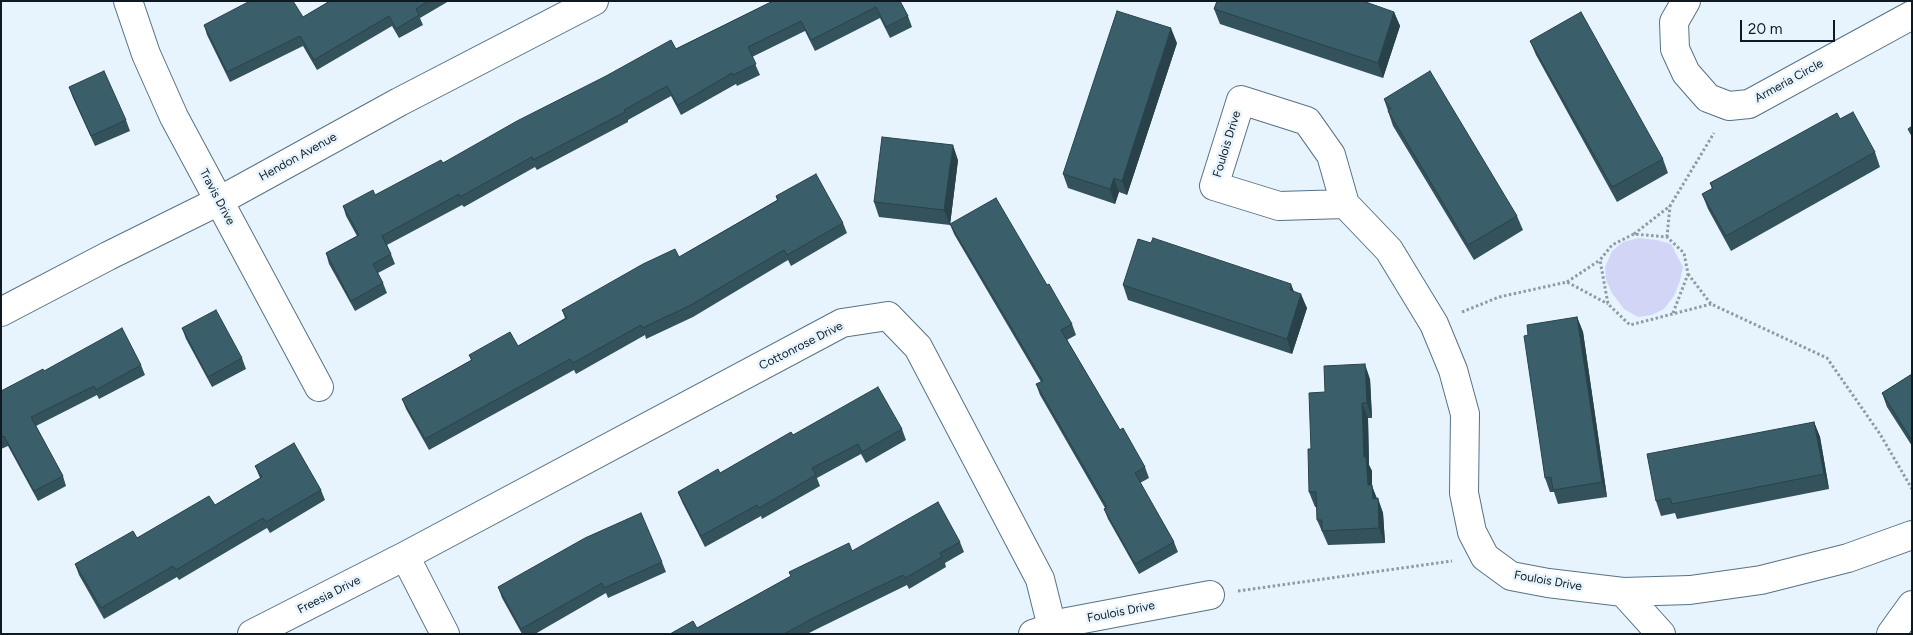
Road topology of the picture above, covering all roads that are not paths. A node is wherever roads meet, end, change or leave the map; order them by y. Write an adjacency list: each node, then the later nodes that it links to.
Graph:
1 (128, 1): 5 (street, Travis Drive)
2 (594, 1): 5 (street, Hendon Avenue)
3 (1686, 1): 4 (street, Armeria Circle)
4 (1912, 15)
5 (219, 201): 7 (street, Hendon Avenue); 8 (street, Travis Drive)
6 (1346, 204): 6 (street, Foulois Drive); 11 (street, Foulois Drive)
7 (1, 312)
8 (319, 387)
9 (1912, 535): 11 (street, Foulois Drive)
10 (405, 556): 14 (street, Cottonrose Drive); 15 (street, Freesia Drive); 16 (street)
11 (1623, 592): 17 (street)
12 (1210, 595): 14 (street, Foulois Drive)
13 (1912, 605): 18 (street)
14 (1043, 630)
15 (252, 634)
16 (445, 634)
17 (1661, 634)
18 (1891, 634)

